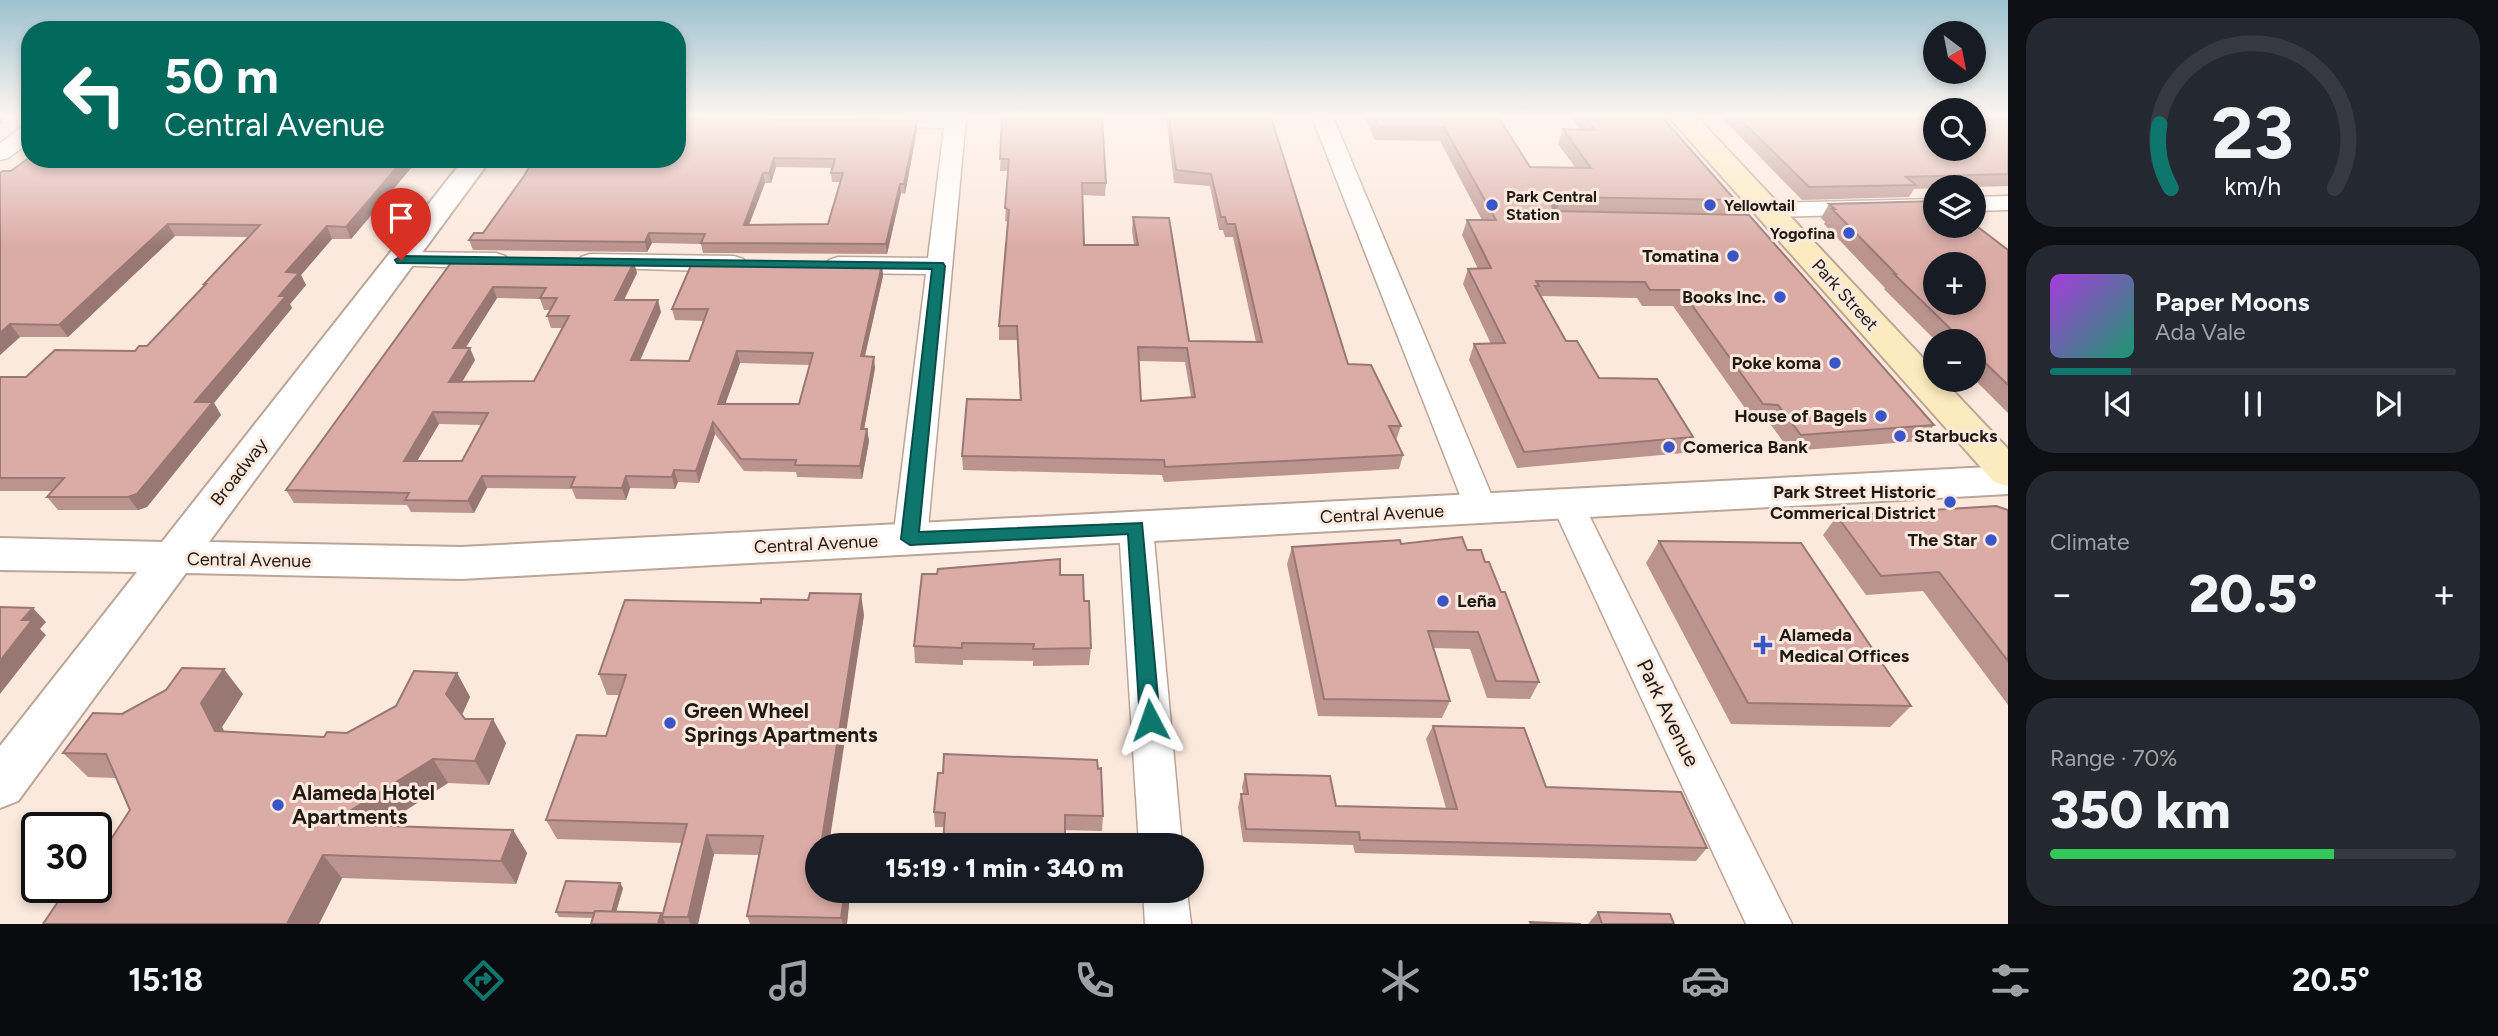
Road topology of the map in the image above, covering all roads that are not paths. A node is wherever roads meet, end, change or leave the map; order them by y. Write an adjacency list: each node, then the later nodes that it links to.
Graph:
1 (951, 160): 14 (street)
2 (1339, 160): 18 (street)
3 (1722, 160): 8 (main road, Park Street)
4 (471, 168): 9 (street, Broadway)
5 (2008, 204): 6 (street)
6 (1986, 205)
7 (1923, 206): 8 (street)
8 (1768, 210): 15 (main road, Park Street)
9 (401, 260): 10 (street); 22 (street, Broadway)
10 (522, 262)
11 (563, 262): 12 (street)
12 (758, 264)
13 (813, 264): 14 (street)
14 (939, 266): 20 (street)
15 (2008, 473)
16 (2008, 480): 17 (street, Central Avenue)
17 (1567, 503): 18 (street, Central Avenue); 27 (street, Park Avenue)
18 (1481, 508): 19 (street, Central Avenue)
19 (1136, 528): 20 (street, Central Avenue); 24 (street)
20 (910, 539): 22 (street, Central Avenue)
21 (0, 554): 22 (street, Central Avenue)
22 (173, 558): 23 (street, Broadway)
23 (0, 785)
24 (1160, 833)
25 (1166, 903): 26 (street)
26 (1168, 924)
27 (1769, 924)

